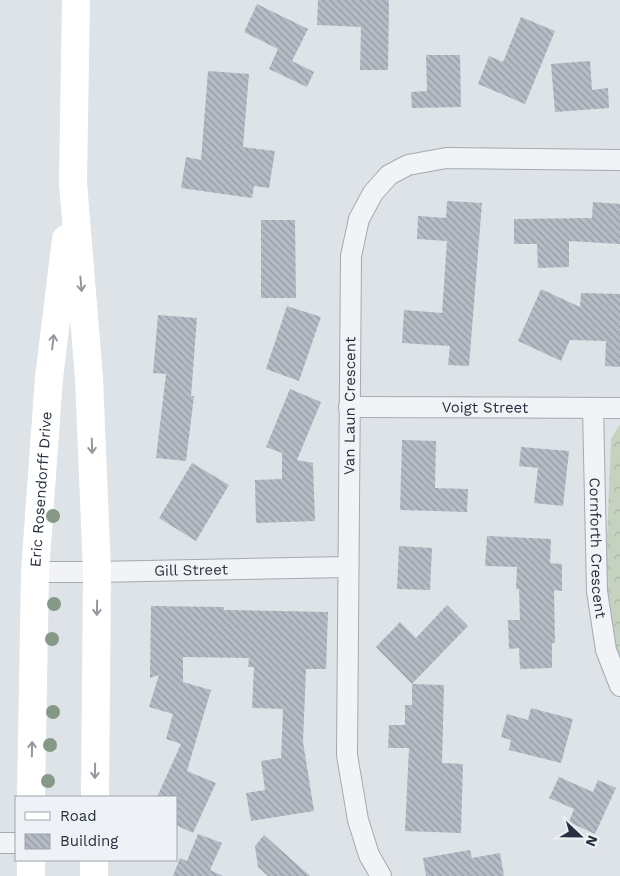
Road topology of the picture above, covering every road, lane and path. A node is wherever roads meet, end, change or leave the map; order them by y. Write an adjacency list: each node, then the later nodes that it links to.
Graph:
1 (76, 0): 3 (street, Eric Rosendorff Drive)
2 (620, 160): 6 (street, Van Laun Crescent)
3 (73, 183): 4 (street, Eric Rosendorff Drive, one-way to 3); 5 (street, Eric Rosendorff Drive, one-way to 5)
4 (49, 378): 5 (street); 10 (street, Eric Rosendorff Drive)
5 (89, 378): 11 (street, Eric Rosendorff Drive, one-way to 11)
6 (350, 406): 7 (street, Voigt Street); 9 (street, Van Laun Crescent)
7 (593, 408): 8 (street, Voigt Street); 12 (street, Cornforth Crescent)
8 (620, 408)
9 (348, 567): 11 (street, Gill Street); 21 (street, Van Laun Crescent)
10 (35, 572): 11 (street, Gill Street); 13 (street, Eric Rosendorff Drive, one-way to 10)
11 (97, 572): 14 (street, Eric Rosendorff Drive, one-way to 14)
12 (620, 686)
13 (31, 796)
14 (95, 796)
15 (0, 843): 16 (street)
16 (15, 843)
17 (31, 861): 19 (street)
18 (94, 861): 20 (street)
19 (31, 876)
20 (94, 876)
21 (381, 876)

